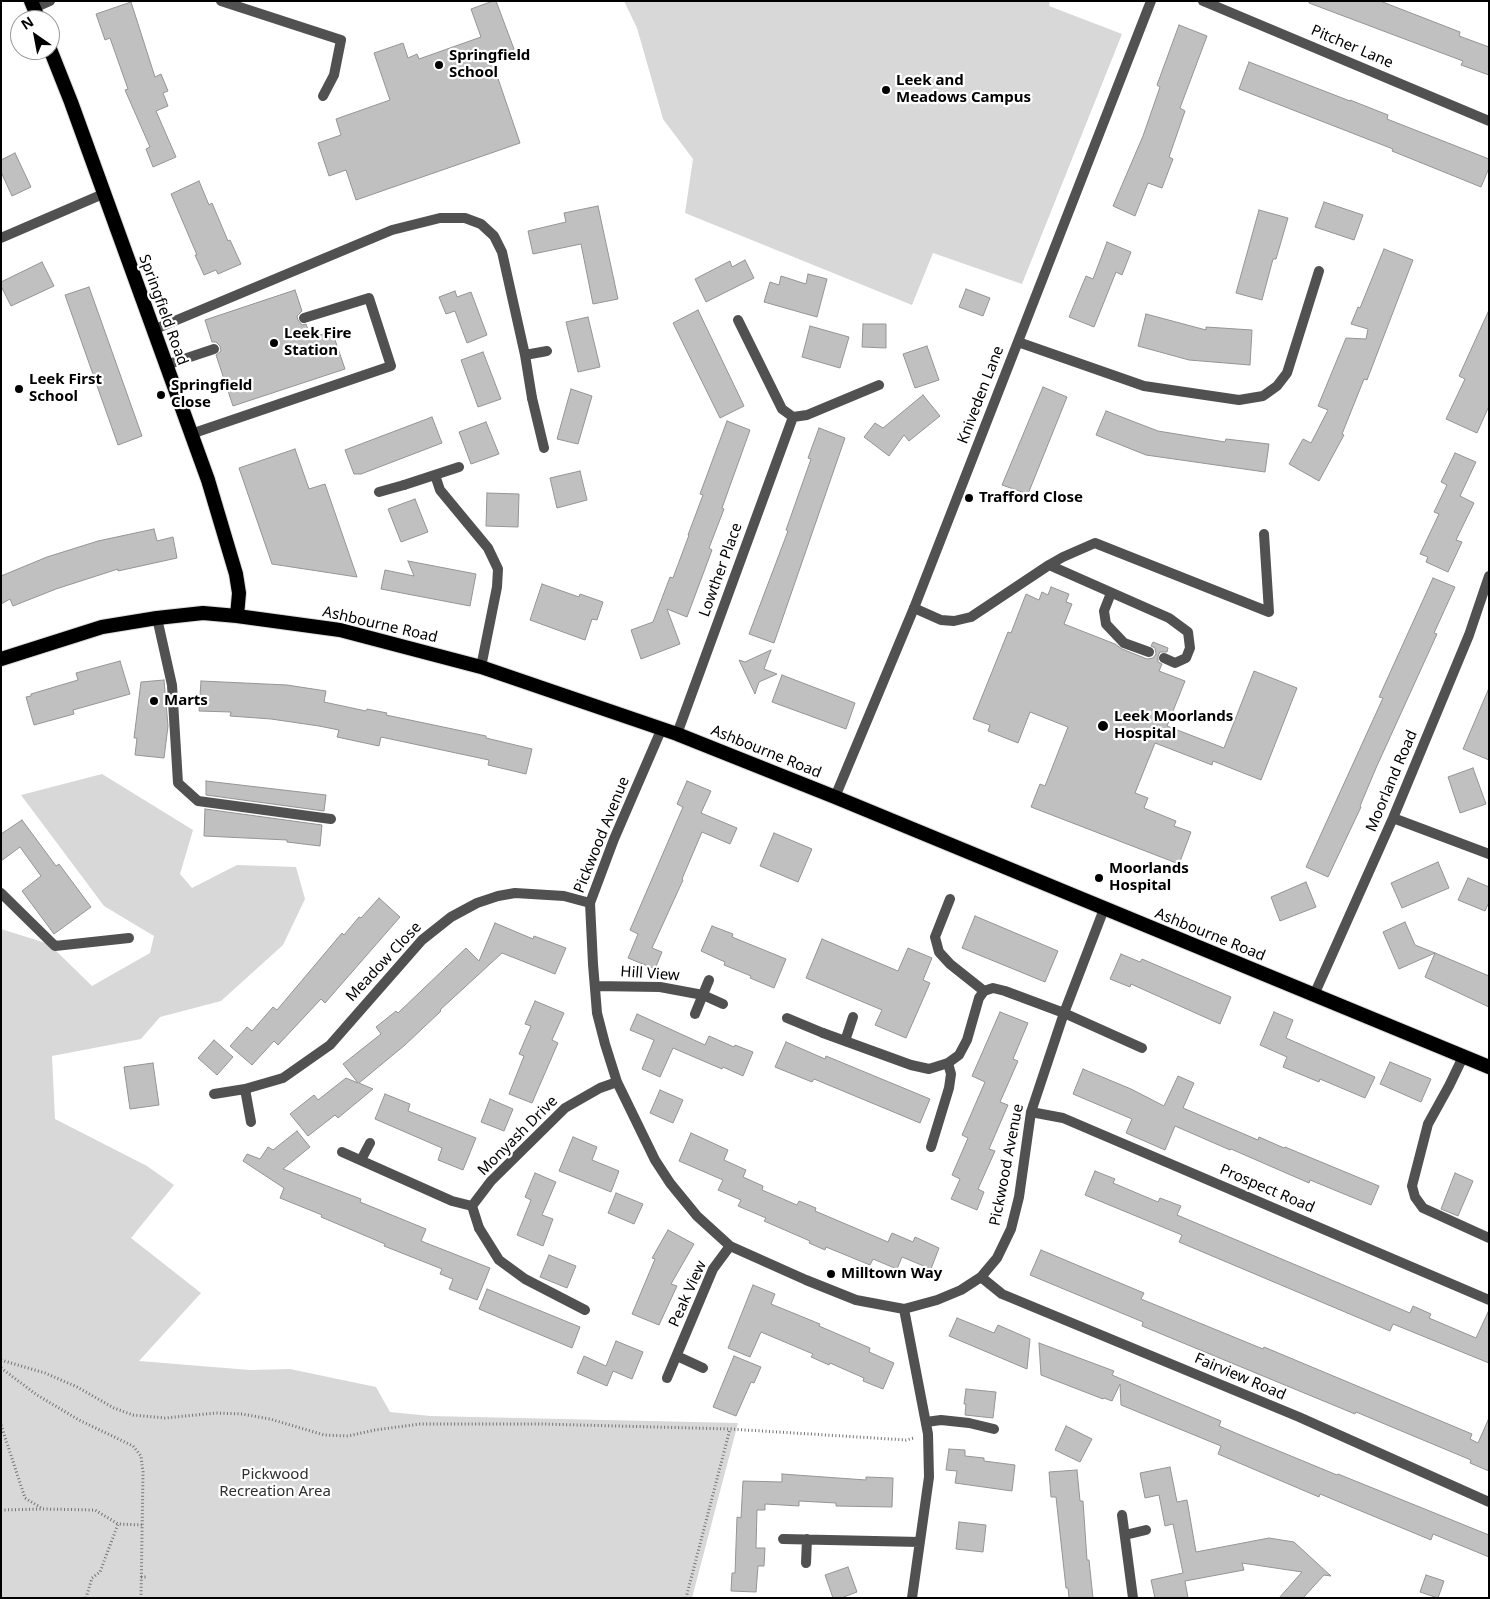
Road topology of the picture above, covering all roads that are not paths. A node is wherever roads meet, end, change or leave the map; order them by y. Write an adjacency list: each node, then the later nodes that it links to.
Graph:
1 (50, 1): 5 (street)
2 (222, 1): 7 (street)
3 (1151, 1): 15 (street, Kniveden Lane)
4 (1204, 1): 8 (street, Pitcher Lane)
5 (35, 10)
6 (54, 60): 9 (highway, Springfield Road)
7 (323, 96)
8 (1489, 121)
9 (103, 194): 10 (street); 14 (highway, Springfield Road)
10 (1, 238)
11 (1319, 271): 15 (street)
12 (304, 318): 22 (street)
13 (738, 320): 21 (street)
14 (153, 330): 18 (street); 19 (highway, Springfield Road)
15 (1018, 342): 31 (street, Kniveden Lane)
16 (214, 349): 19 (street)
17 (547, 351): 18 (street)
18 (525, 355): 23 (street)
19 (166, 365): 22 (highway, Springfield Road)
20 (879, 385): 21 (street)
21 (793, 417): 39 (street, Lowther Place)
22 (191, 434): 32 (highway, Springfield Road)
23 (544, 448)
24 (459, 466): 25 (street)
25 (435, 475): 26 (street); 37 (street)
26 (380, 492)
27 (1264, 534): 28 (street)
28 (1049, 565): 30 (street); 31 (street)
29 (1489, 576): 41 (street, Moorland Road)
30 (1111, 593): 34 (street); 35 (street)
31 (914, 608): 40 (street, Kniveden Lane)
32 (237, 616): 33 (highway, Ashbourne Road); 37 (highway, Ashbourne Road)
33 (157, 618): 36 (highway, Ashbourne Road); 42 (street)
34 (1149, 652)
35 (1164, 658)
36 (1, 659)
37 (481, 666): 38 (highway, Ashbourne Road)
38 (662, 728): 39 (highway, Ashbourne Road); 46 (street, Pickwood Avenue)
39 (677, 734): 40 (highway, Ashbourne Road)
40 (835, 797): 47 (highway, Ashbourne Road)
41 (1393, 818): 43 (street); 53 (street, Moorland Road)
42 (331, 819)
43 (1489, 854)
44 (1, 893): 48 (street)
45 (950, 899): 51 (street)
46 (590, 903): 50 (street, Pickwood Avenue); 65 (street, Meadow Close)
47 (1104, 909): 53 (highway, Ashbourne Road); 55 (street, Pickwood Avenue)
48 (129, 938)
49 (708, 980): 52 (street)
50 (594, 986): 52 (street, Hill View); 64 (street, Pickwood Avenue)
51 (984, 991): 55 (street); 62 (street)
52 (703, 995): 54 (street, Hill View); 56 (street)
53 (1314, 995): 61 (highway, Ashbourne Road)
54 (723, 1004)
55 (1064, 1013): 60 (street); 67 (street, Pickwood Avenue)
56 (696, 1014)
57 (853, 1017): 59 (street)
58 (786, 1018): 59 (street)
59 (845, 1041): 62 (street)
60 (1142, 1048)
61 (1463, 1057): 63 (highway, Ashbourne Road); 74 (street)
62 (948, 1063): 70 (street)
63 (1489, 1067)
64 (617, 1082): 73 (street, Monyash Drive); 75 (street, Pickwood Avenue)
65 (245, 1090): 66 (street, Meadow Close); 68 (street)
66 (214, 1094)
67 (1031, 1112): 76 (street, Pickwood Avenue); 77 (street, Prospect Road)
68 (251, 1122)
69 (370, 1143): 72 (street)
70 (931, 1147)
71 (342, 1152): 72 (street)
72 (361, 1160): 73 (street)
73 (472, 1206): 79 (street)
74 (1489, 1238)
75 (730, 1246): 78 (street, Pickwood Avenue); 80 (street, Peak View)
76 (981, 1277): 78 (street, Pickwood Avenue); 85 (street, Fairview Road)
77 (1489, 1300)
78 (904, 1309): 83 (street)
79 (585, 1310)
80 (677, 1356): 81 (street); 82 (street, Peak View)
81 (703, 1368)
82 (667, 1378)
83 (926, 1422): 84 (street); 91 (street)
84 (994, 1429)
85 (1489, 1502)
86 (1122, 1515): 88 (street)
87 (1146, 1530): 88 (street)
88 (1125, 1535): 94 (street)
89 (783, 1539): 90 (street)
90 (806, 1539): 91 (street); 92 (street)
91 (920, 1542): 93 (street)
92 (806, 1563)
93 (912, 1598)
94 (1133, 1598)

